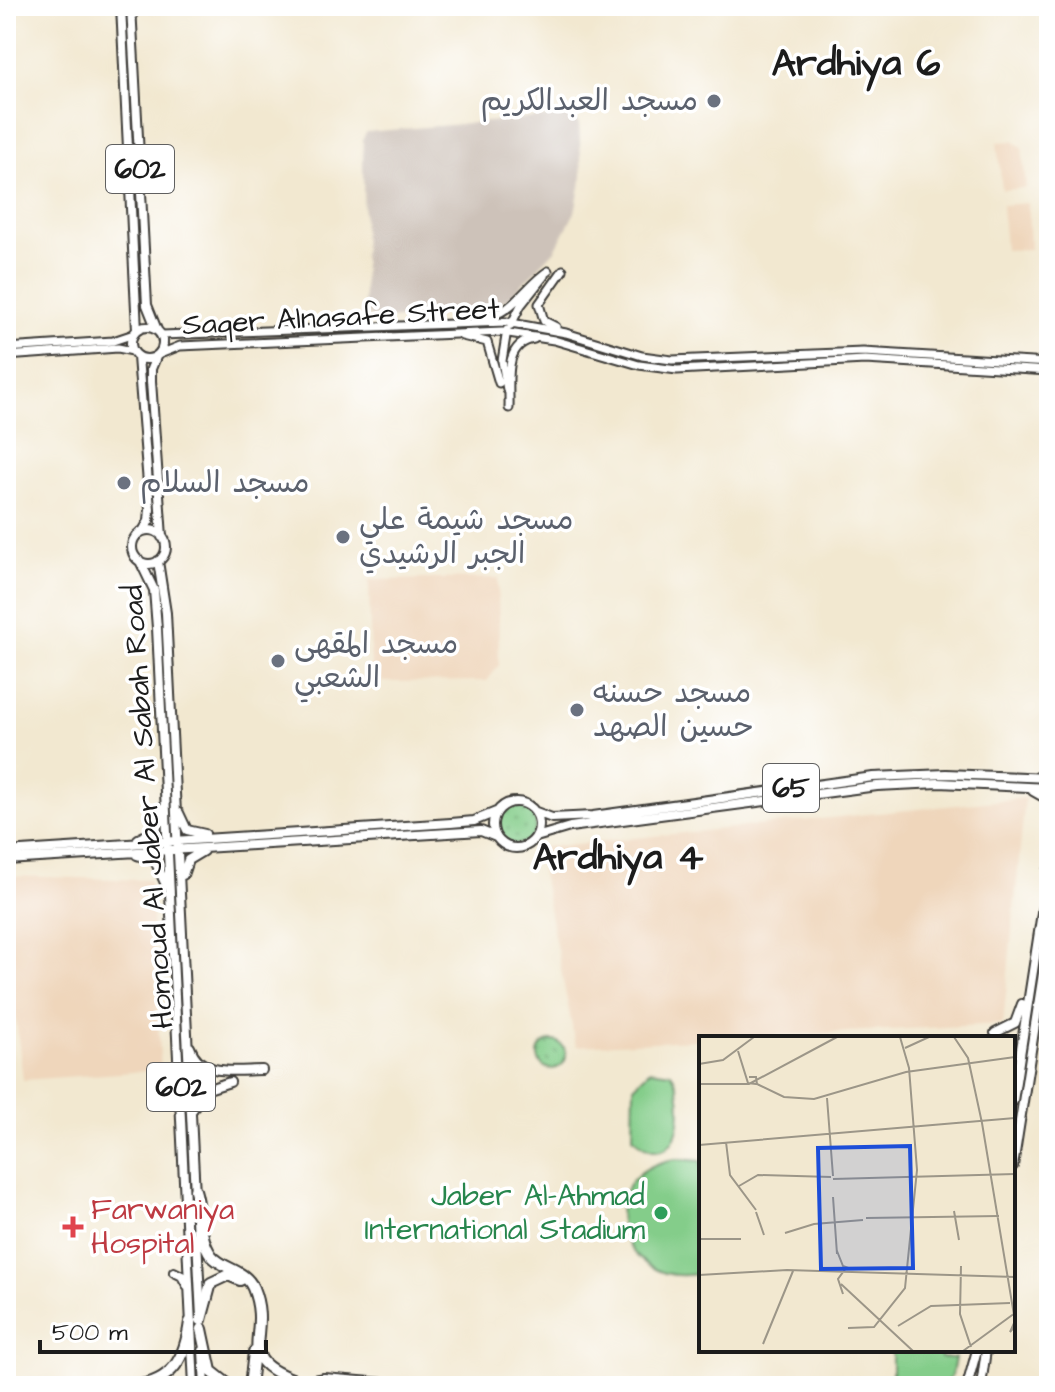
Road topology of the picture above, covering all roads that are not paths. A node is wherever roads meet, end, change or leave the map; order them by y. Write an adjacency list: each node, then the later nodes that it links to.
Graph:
1 (121, 6): 3 (main road, 602)
2 (131, 6): 4 (main road, 602)
3 (129, 146): 4 (main road); 8 (main road, 602)
4 (139, 147): 9 (main road, 602)
5 (563, 270): 11 (main road)
6 (437, 322): 7 (main road, Saqer Alnasafe Street); 7 (main road); 9 (main road, Saqer Alnasafe Street)
7 (510, 326): 10 (main road, Saqer Alnasafe Street); 11 (main road); 14 (main road, Saqer Alnasafe Street); 21 (main road)
8 (136, 332): 9 (main road); 12 (main road); 15 (main road)
9 (159, 332): 16 (main road)
10 (416, 333): 16 (main road, Saqer Alnasafe Street); 20 (main road)
11 (603, 343): 18 (main road)
12 (82, 347): 13 (main road); 15 (main road); 17 (main road)
13 (6, 348)
14 (588, 349): 19 (main road, Saqer Alnasafe Street); 22 (main road)
15 (135, 354): 16 (main road); 23 (main road)
16 (158, 355): 24 (main road, 602)
17 (6, 356)
18 (1049, 363)
19 (1049, 371)
20 (499, 383)
21 (507, 390)
22 (509, 408)
23 (143, 531): 24 (main road); 25 (main road)
24 (162, 537): 26 (main road, 602)
25 (140, 561): 26 (main road); 29 (main road, Homoud Al Jaber Al Sabah Road)
26 (158, 561): 30 (main road, Homoud Al Jaber Al Sabah Road / 602)
27 (1049, 780): 28 (main road)
28 (1010, 781): 31 (main road); 33 (main road, 65); 36 (main road, 65)
29 (165, 782): 37 (main road); 38 (main road)
30 (175, 787): 34 (main road); 37 (main road, Homoud Al Jaber Al Sabah Road / 602)
31 (1049, 800)
32 (496, 812): 33 (main road, 65); 34 (main road); 35 (main road)
33 (536, 812): 36 (main road)
34 (250, 836): 37 (main road)
35 (496, 837): 36 (main road, 65); 39 (main road)
36 (536, 837)
37 (173, 845): 38 (main road); 39 (main road); 43 (main road, Homoud Al Jaber Al Sabah Road / 602); 44 (main road, Homoud Al Jaber Al Sabah Road / 602); 45 (main road)
38 (117, 848): 40 (main road); 41 (main road); 44 (main road)
39 (212, 848): 43 (main road)
40 (6, 852)
41 (6, 860)
42 (1049, 867): 47 (main road)
43 (180, 911): 45 (main road, Homoud Al Jaber Al Sabah Road / 602)
44 (172, 922): 56 (main road, Homoud Al Jaber Al Sabah Road / 602)
45 (181, 931): 48 (main road, Homoud Al Jaber Al Sabah Road / 602)
46 (1049, 935): 54 (main road)
47 (1030, 981): 49 (main road); 52 (main road)
48 (185, 1007): 50 (main road); 53 (main road, Homoud Al Jaber Al Sabah Road / 602)
49 (995, 1033)
50 (262, 1070)
51 (230, 1082): 53 (main road)
52 (1015, 1084)
53 (191, 1129): 55 (main road, Homoud Al Jaber Al Sabah Road / 602)
54 (1015, 1153)
55 (195, 1190): 59 (main road, Homoud Al Jaber Al Sabah Road / 602); 67 (highway)
56 (187, 1252): 57 (main road, Homoud Al Jaber Al Sabah Road / 602); 58 (main road)
57 (187, 1269): 58 (main road, Homoud Al Jaber Al Sabah Road / 602); 59 (main road)
58 (189, 1290): 59 (main road, Homoud Al Jaber Al Sabah Road / 602)
59 (198, 1320): 61 (highway); 62 (main road, Homoud Al Jaber Al Sabah Road / 602); 63 (main road, Homoud Al Jaber Al Sabah Road / 602); 64 (highway); 65 (highway)
60 (981, 1352): 69 (main road); 70 (main road); 71 (main road)
61 (134, 1386)
62 (194, 1386)
63 (205, 1386)
64 (230, 1386)
65 (250, 1386)
66 (287, 1386): 68 (highway, bridge)
67 (313, 1386)
68 (408, 1386)
69 (969, 1386)
70 (981, 1386)
71 (988, 1386)

